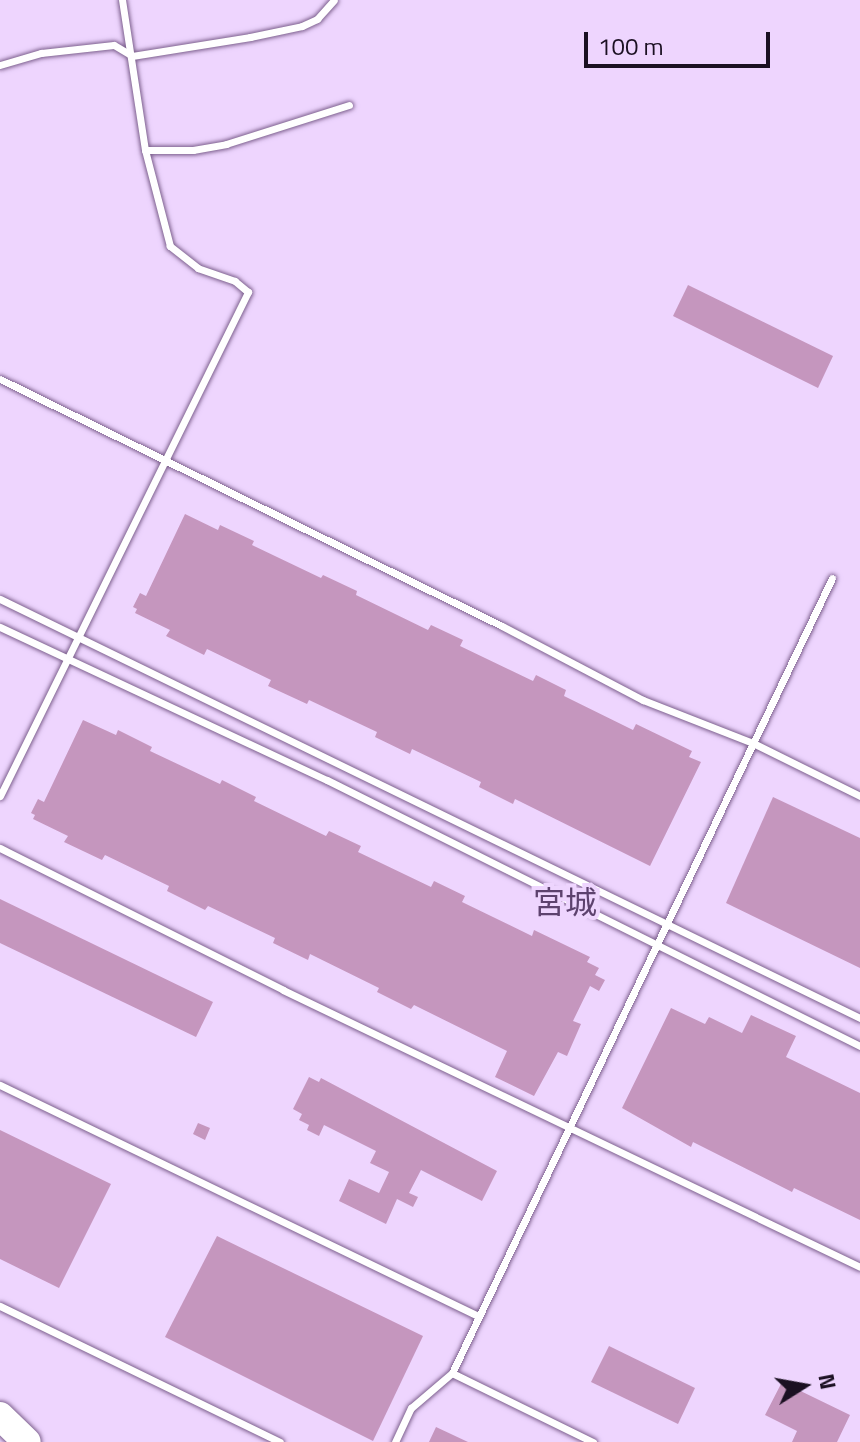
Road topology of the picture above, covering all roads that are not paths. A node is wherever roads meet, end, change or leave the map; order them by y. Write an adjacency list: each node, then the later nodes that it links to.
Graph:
1 (122, 0): 3 (lane)
2 (334, 0): 3 (lane)
3 (132, 56): 4 (lane); 6 (lane)
4 (0, 65)
5 (349, 105): 6 (lane)
6 (145, 150): 8 (lane)
7 (0, 379): 8 (lane)
8 (164, 457): 12 (lane); 14 (lane)
9 (832, 578): 14 (lane)
10 (0, 599): 12 (lane)
11 (0, 627): 13 (lane)
12 (77, 636): 13 (lane); 18 (lane)
13 (66, 659): 15 (lane); 19 (lane)
14 (755, 744): 16 (lane); 18 (lane)
15 (0, 796)
16 (860, 796)
17 (0, 848): 23 (lane)
18 (667, 925): 19 (lane); 20 (lane)
19 (656, 947): 21 (lane); 23 (lane)
20 (860, 1018)
21 (860, 1046)
22 (0, 1085): 26 (lane)
23 (569, 1125): 24 (lane); 26 (lane)
24 (860, 1267)
25 (0, 1306): 30 (lane)
26 (478, 1316): 27 (lane)
27 (452, 1373): 31 (lane); 32 (lane)
28 (0, 1416): 29 (highway)
29 (27, 1442)
30 (280, 1442)
31 (395, 1442)
32 (593, 1442)

